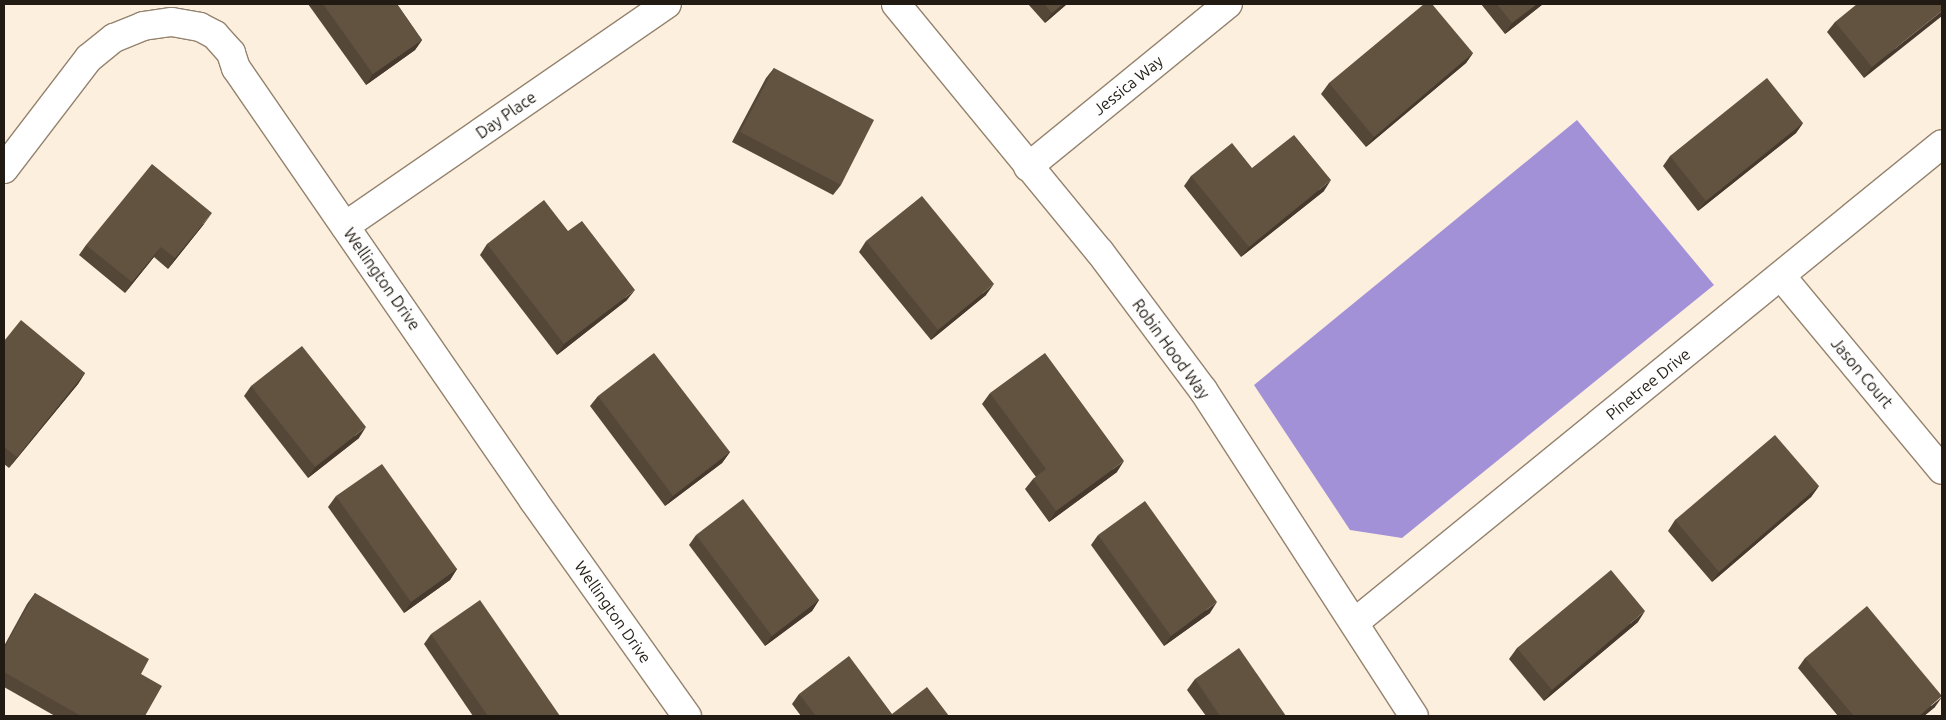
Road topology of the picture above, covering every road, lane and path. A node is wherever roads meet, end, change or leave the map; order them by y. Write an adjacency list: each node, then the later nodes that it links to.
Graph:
1 (667, 4): 7 (street, Day Place)
2 (896, 4): 5 (street, Robin Hood Way)
3 (1228, 4): 5 (street, Jessica Way)
4 (1942, 144): 8 (street, Pinetree Drive)
5 (1028, 167): 10 (street, Robin Hood Way)
6 (4, 169): 7 (street, Wellington Drive)
7 (345, 226): 11 (street, Wellington Drive)
8 (1782, 276): 9 (street, Jason Court); 10 (street, Pinetree Drive)
9 (1942, 470)
10 (1354, 623): 12 (street, Robin Hood Way)
11 (687, 716)
12 (1414, 716)

